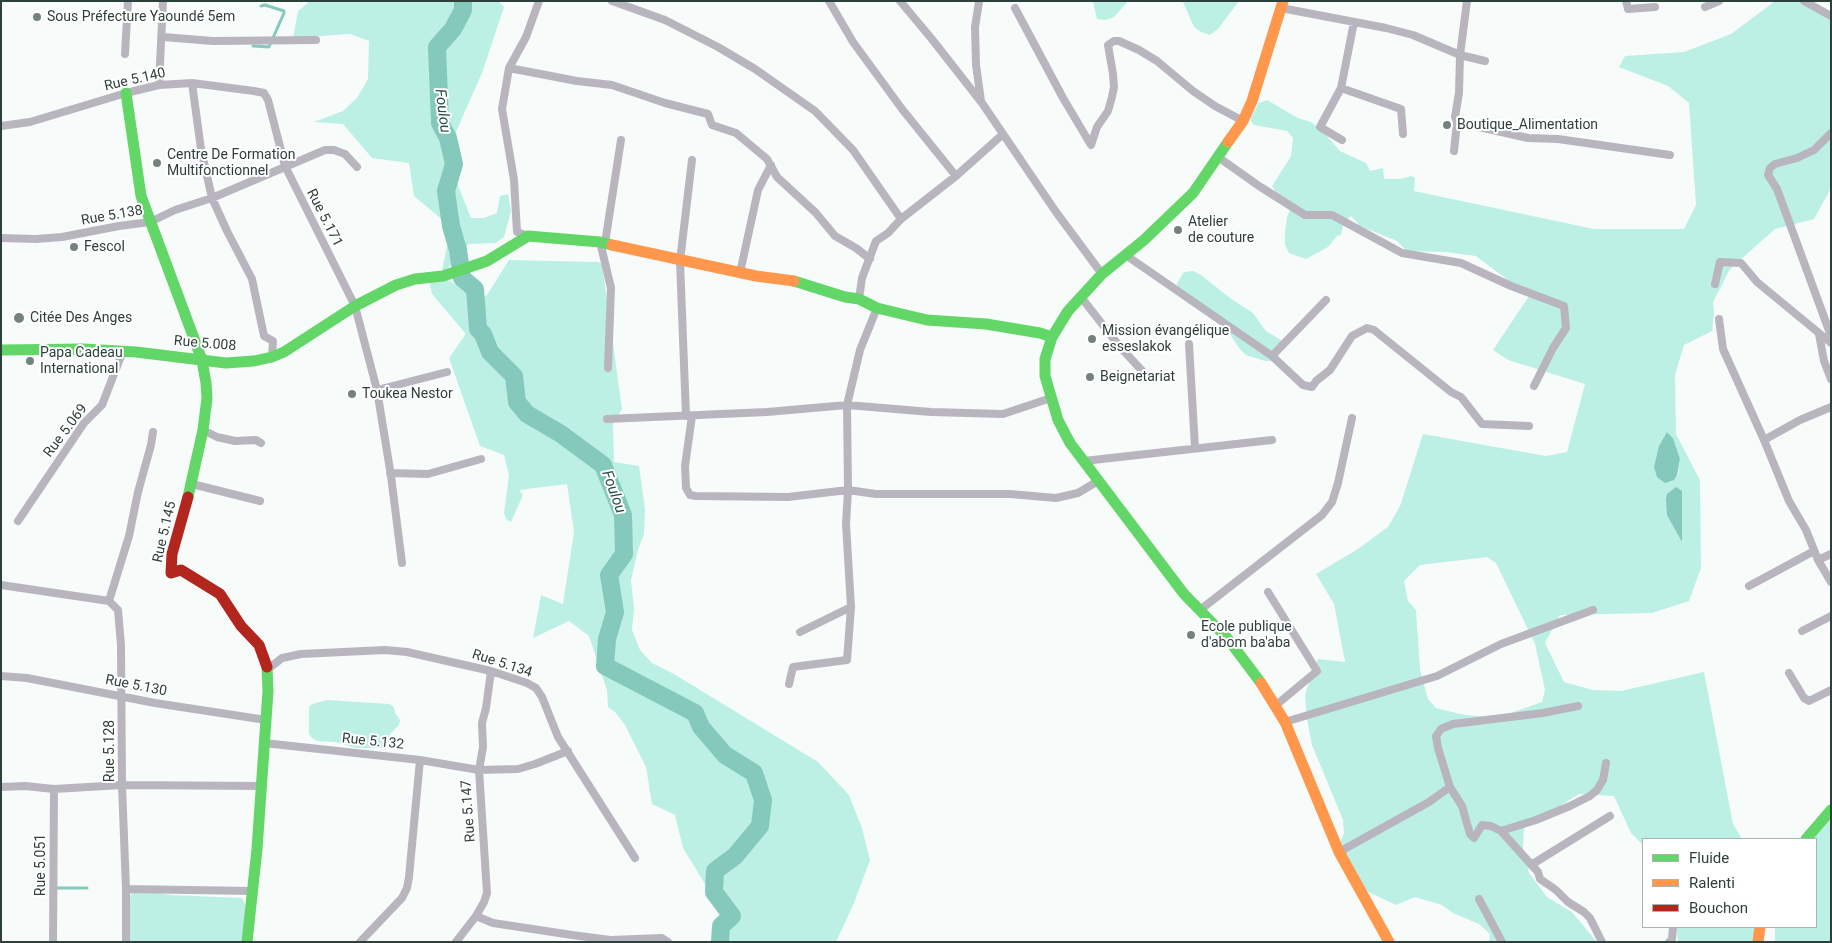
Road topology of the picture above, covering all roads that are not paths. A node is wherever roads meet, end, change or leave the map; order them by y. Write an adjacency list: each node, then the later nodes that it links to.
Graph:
1 (128, 1): 21 (street)
2 (163, 1): 19 (street)
3 (539, 1): 24 (street)
4 (612, 1): 47 (street)
5 (829, 1): 45 (street)
6 (900, 1): 29 (street)
7 (1467, 1): 22 (street)
8 (1626, 1): 14 (street)
9 (1719, 1): 15 (street)
10 (1804, 1): 13 (street)
11 (978, 2): 29 (street)
12 (1282, 5): 18 (street); 30 (street)
13 (1816, 5): 17 (street)
14 (1655, 7)
15 (1705, 7)
16 (1015, 8): 30 (street)
17 (1831, 16)
18 (1354, 22): 22 (street); 27 (street)
19 (163, 37): 20 (street); 26 (street)
20 (316, 40)
21 (125, 54)
22 (1460, 55): 23 (street); 31 (street)
23 (1485, 61)
24 (509, 68): 42 (street); 49 (street)
25 (192, 83): 26 (street, Rue 5.140); 43 (street, Rue 5.171); 46 (street)
26 (159, 85): 28 (street, Rue 5.140)
27 (1341, 88): 35 (street); 37 (street)
28 (126, 93): 32 (street, Rue 5.140); 48 (street, Rue 5.145)
29 (982, 103): 34 (street)
30 (1243, 121): 40 (street)
31 (1457, 122): 38 (street); 39 (street)
32 (1, 126)
33 (1831, 133): 65 (street)
34 (1002, 134): 45 (street); 56 (street)
35 (1403, 134)
36 (622, 140): 51 (street)
37 (1342, 140)
38 (1454, 151)
39 (1670, 155)
40 (1218, 157): 52 (street); 78 (street)
41 (692, 160): 54 (street)
42 (771, 165): 53 (street); 55 (street)
43 (285, 166): 44 (street, Rue 5.138); 46 (street, Rue 5.138); 61 (street, Rue 5.171)
44 (357, 167)
45 (956, 176): 47 (street)
46 (212, 198): 48 (street, Rue 5.138); 72 (street)
47 (901, 219): 53 (street)
48 (150, 222): 50 (street, Rue 5.138); 73 (street, Rue 5.145)
49 (528, 236): 51 (street); 61 (street, Rue 5.008)
50 (1, 238)
51 (602, 243): 54 (street); 74 (street)
52 (1127, 256): 56 (street); 71 (street)
53 (870, 259): 59 (street)
54 (680, 261): 55 (street); 83 (street)
55 (740, 273): 59 (street)
56 (1102, 274): 58 (street)
57 (1714, 284): 64 (street)
58 (1081, 296): 66 (street); 76 (street)
59 (858, 299): 62 (street)
60 (1326, 300): 71 (street)
61 (355, 306): 72 (street, Rue 5.008); 79 (street, Rue 5.171)
62 (877, 308): 66 (street); 81 (street)
63 (1719, 319): 90 (street)
64 (1819, 334): 67 (street); 77 (street)
65 (1831, 336)
66 (1052, 337): 80 (street)
67 (1831, 343)
68 (1189, 344): 92 (street)
69 (1, 350): 70 (street, Rue 5.008)
70 (123, 351): 73 (street, Rue 5.008); 100 (street, Rue 5.069)
71 (1272, 356): 86 (street)
72 (272, 357): 73 (street, Rue 5.008)
73 (202, 360): 87 (street, Rue 5.145)
74 (608, 368)
75 (447, 372): 79 (street)
76 (1147, 376)
77 (1831, 379)
78 (1534, 386)
79 (377, 390): 95 (street, Rue 5.171)
80 (1051, 398): 81 (street); 94 (street)
81 (847, 406): 83 (street); 98 (street)
82 (1831, 406): 90 (street)
83 (689, 416): 85 (street); 98 (street)
84 (1352, 418): 111 (street)
85 (607, 419)
86 (1529, 426)
87 (203, 430): 91 (street); 97 (street, Rue 5.145)
88 (153, 432): 109 (street)
89 (1272, 440): 92 (street)
90 (1764, 440): 101 (street)
91 (261, 443)
92 (1195, 448): 94 (street)
93 (481, 459): 95 (street)
94 (1084, 461): 96 (street)
95 (390, 473): 104 (street, Rue 5.171)
96 (1098, 480): 98 (street); 111 (street)
97 (192, 484): 99 (street); 116 (street, Rue 5.145)
98 (848, 490): 110 (street)
99 (260, 501)
100 (18, 521)
101 (1814, 551): 103 (street); 107 (street)
102 (1831, 554): 103 (street)
103 (1818, 560): 105 (street)
104 (402, 563)
105 (1831, 582)
106 (1, 585): 109 (street)
107 (1749, 586)
108 (1268, 592): 123 (street)
109 (109, 601): 122 (street, Rue 5.128)
110 (851, 607): 115 (street); 120 (street)
111 (1200, 610): 123 (street)
112 (1593, 610): 126 (street)
113 (1831, 616): 114 (street)
114 (1802, 631)
115 (800, 632)
116 (268, 669): 117 (street, Rue 5.134); 125 (street, Rue 5.145)
117 (491, 671): 128 (street, Rue 5.134); 131 (street, Rue 5.147)
118 (1789, 673): 121 (street)
119 (1, 676): 122 (street, Rue 5.130)
120 (789, 684)
121 (1831, 690)
122 (122, 696): 125 (street, Rue 5.130); 132 (street, Rue 5.128)
123 (1276, 706): 126 (street)
124 (1578, 706): 135 (street)
125 (266, 720): 127 (street, Rue 5.145)
126 (1285, 722): 141 (street)
127 (264, 742): 129 (street, Rue 5.132); 134 (street, Rue 5.145)
128 (568, 751): 131 (street, Rue 5.132); 142 (street, Rue 5.134)
129 (420, 760): 131 (street, Rue 5.132); 153 (street)
130 (1606, 763): 139 (street)
131 (479, 770): 147 (street, Rue 5.147)
132 (122, 785): 134 (street); 136 (street); 144 (street, Rue 5.128)
133 (1, 786): 136 (street)
134 (261, 786): 145 (street, Rue 5.145)
135 (1450, 787): 139 (street); 141 (street)
136 (54, 789): 150 (street, Rue 5.051)
137 (1831, 810): 140 (street)
138 (1610, 816): 143 (street)
139 (1501, 831): 143 (street)
140 (1807, 838)
141 (1339, 852): 156 (street)
142 (635, 858)
143 (1531, 865): 158 (street)
144 (126, 889): 145 (street); 151 (street, Rue 5.128)
145 (252, 891): 152 (street, Rue 5.145)
146 (1479, 899): 157 (street)
147 (476, 916): 154 (street, Rue 5.147); 155 (street)
148 (1673, 928): 159 (street)
149 (1760, 928): 160 (street)
150 (53, 942)
151 (126, 942)
152 (248, 942)
153 (360, 942)
154 (456, 942)
155 (668, 942)
156 (1390, 942)
157 (1502, 942)
158 (1602, 942)
159 (1669, 942)
160 (1758, 942)

